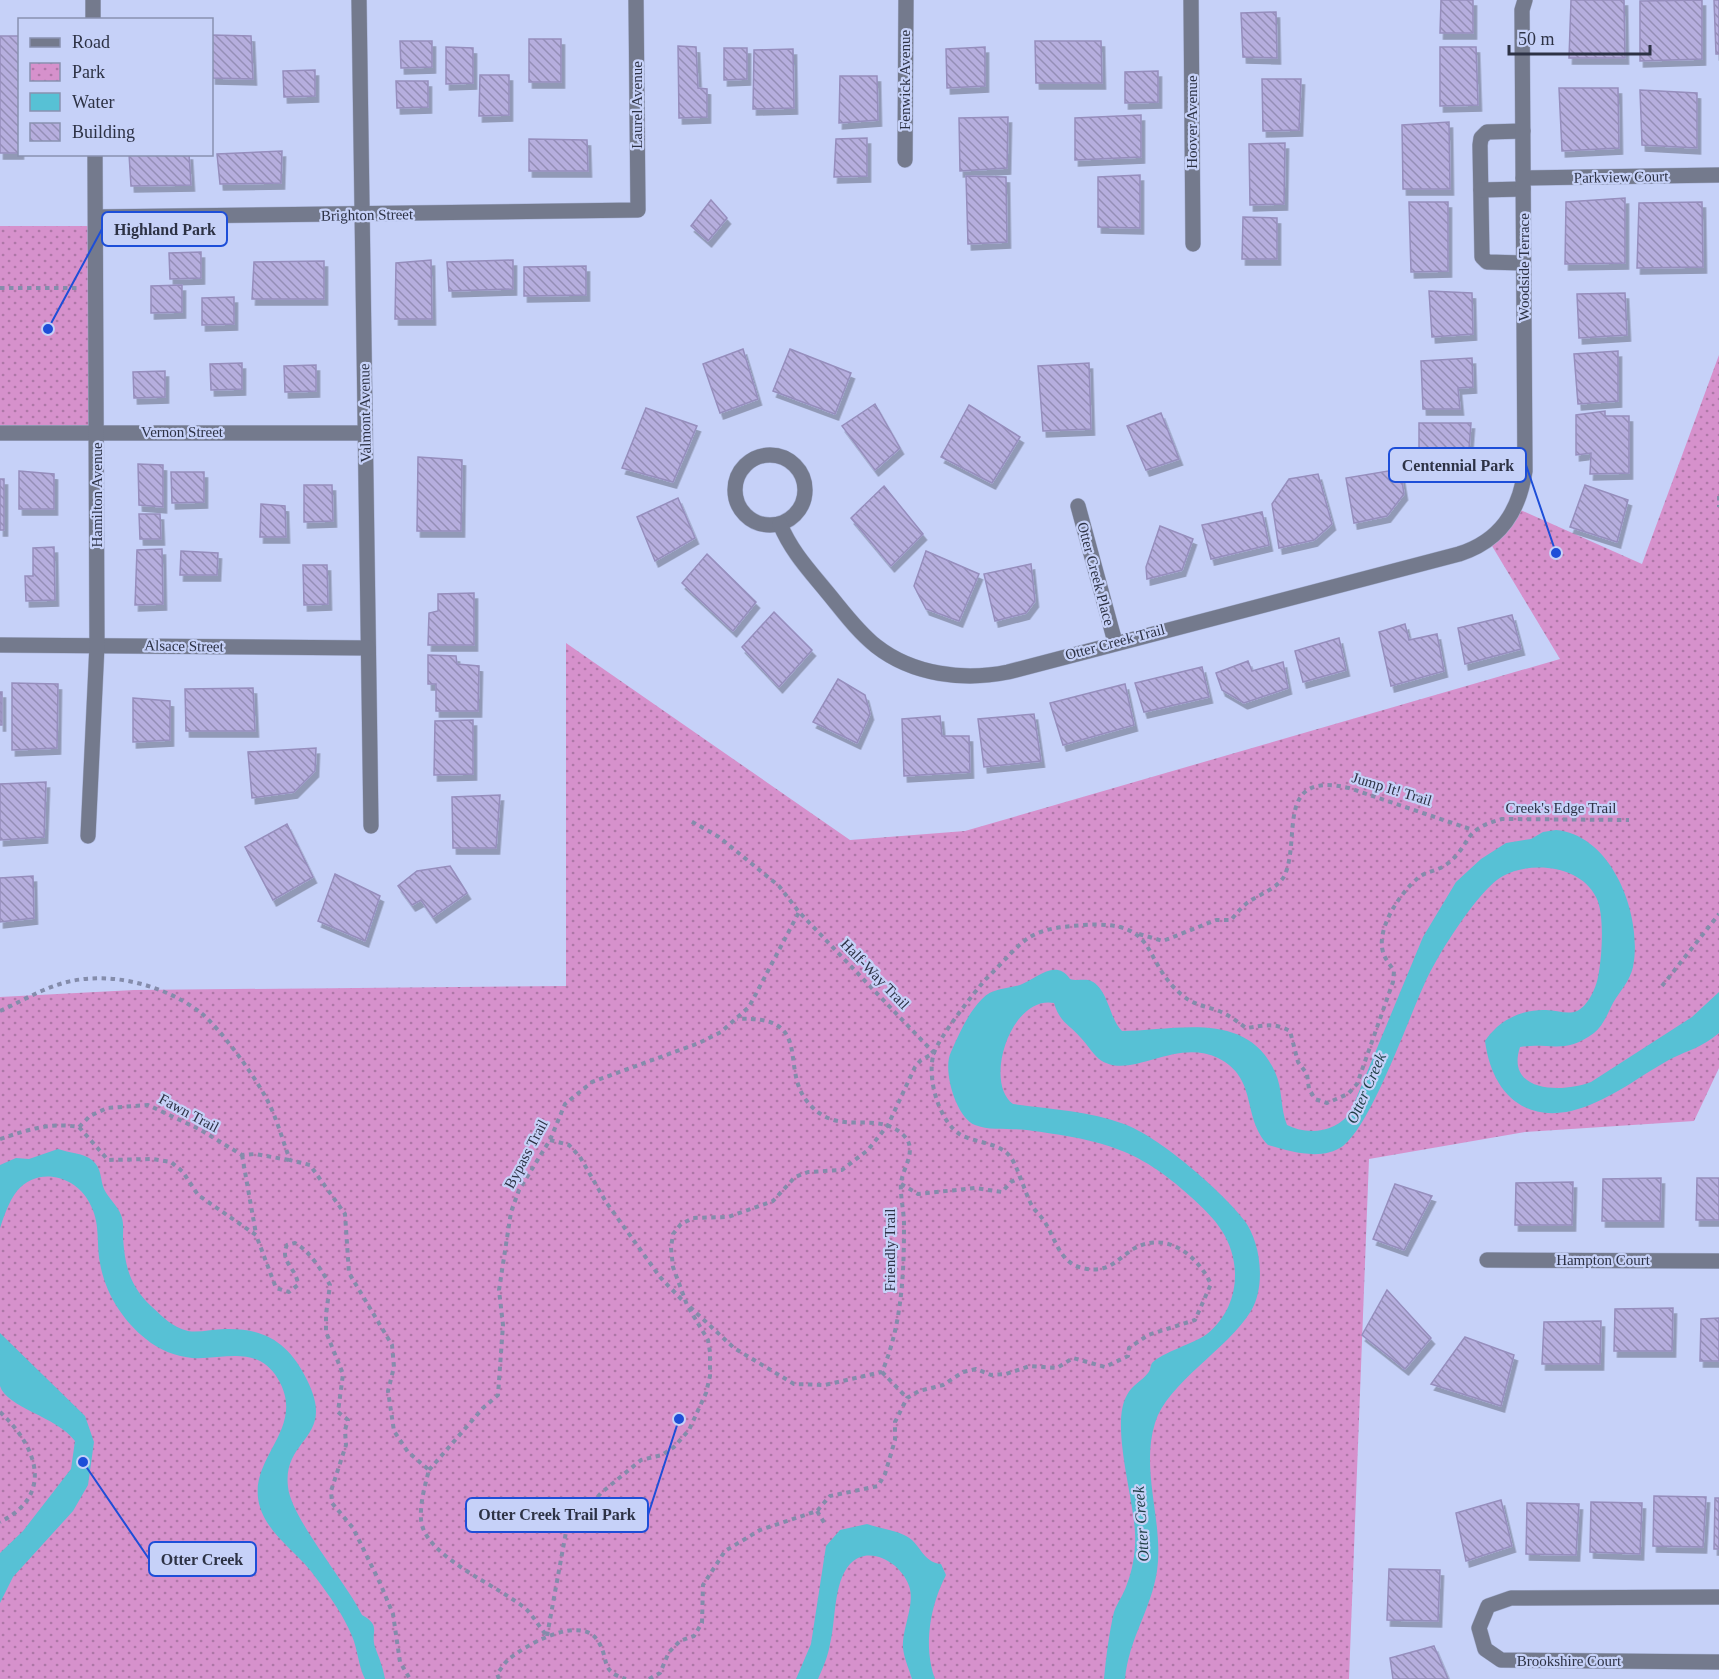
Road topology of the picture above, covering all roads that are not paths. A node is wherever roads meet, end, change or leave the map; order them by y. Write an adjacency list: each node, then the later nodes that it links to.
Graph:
1 (93, 0): 7 (street)
2 (359, 0): 15 (street, Valmont Avenue)
3 (636, 0): 14 (street, Laurel Avenue)
4 (906, 0): 10 (street, Fenwick Avenue)
5 (1191, 0): 17 (street, Hoover Avenue)
6 (1525, 0): 8 (street, Woodside Terrace)
7 (93, 18)
8 (1523, 131): 12 (street, Woodside Terrace); 13 (street)
9 (95, 156): 16 (street, Hamilton Avenue)
10 (905, 160)
11 (1719, 175): 12 (street, Parkview Court)
12 (1523, 183): 13 (street, Parkview Court); 18 (street, Woodside Terrace)
13 (1481, 190): 18 (street)
14 (638, 210): 15 (street, Brighton Street)
15 (362, 215): 16 (street, Brighton Street); 21 (street, Valmont Avenue)
16 (96, 217): 19 (street, Hamilton Avenue)
17 (1193, 244)
18 (1523, 263): 24 (street, Woodside Terrace)
19 (97, 432): 20 (street, Vernon Street); 21 (street, Vernon Street); 27 (street, Hamilton Avenue)
20 (0, 433)
21 (365, 433): 28 (street, Valmont Avenue)
22 (1078, 506): 25 (street, Otter Creek Place)
23 (780, 524): 23 (street); 25 (street, Otter Creek Trail)
24 (1502, 528): 25 (street, Otter Creek Trail)
25 (1115, 642)
26 (0, 645): 27 (street, Alsace Street)
27 (97, 645): 28 (street, Alsace Street); 30 (street, Hamilton Avenue)
28 (368, 648): 29 (street, Valmont Avenue)
29 (371, 826)
30 (88, 836)
31 (1487, 1260): 32 (street, Hampton Court)
32 (1719, 1261)
33 (1719, 1597): 34 (street, Brookshire Court)
34 (1719, 1662)

